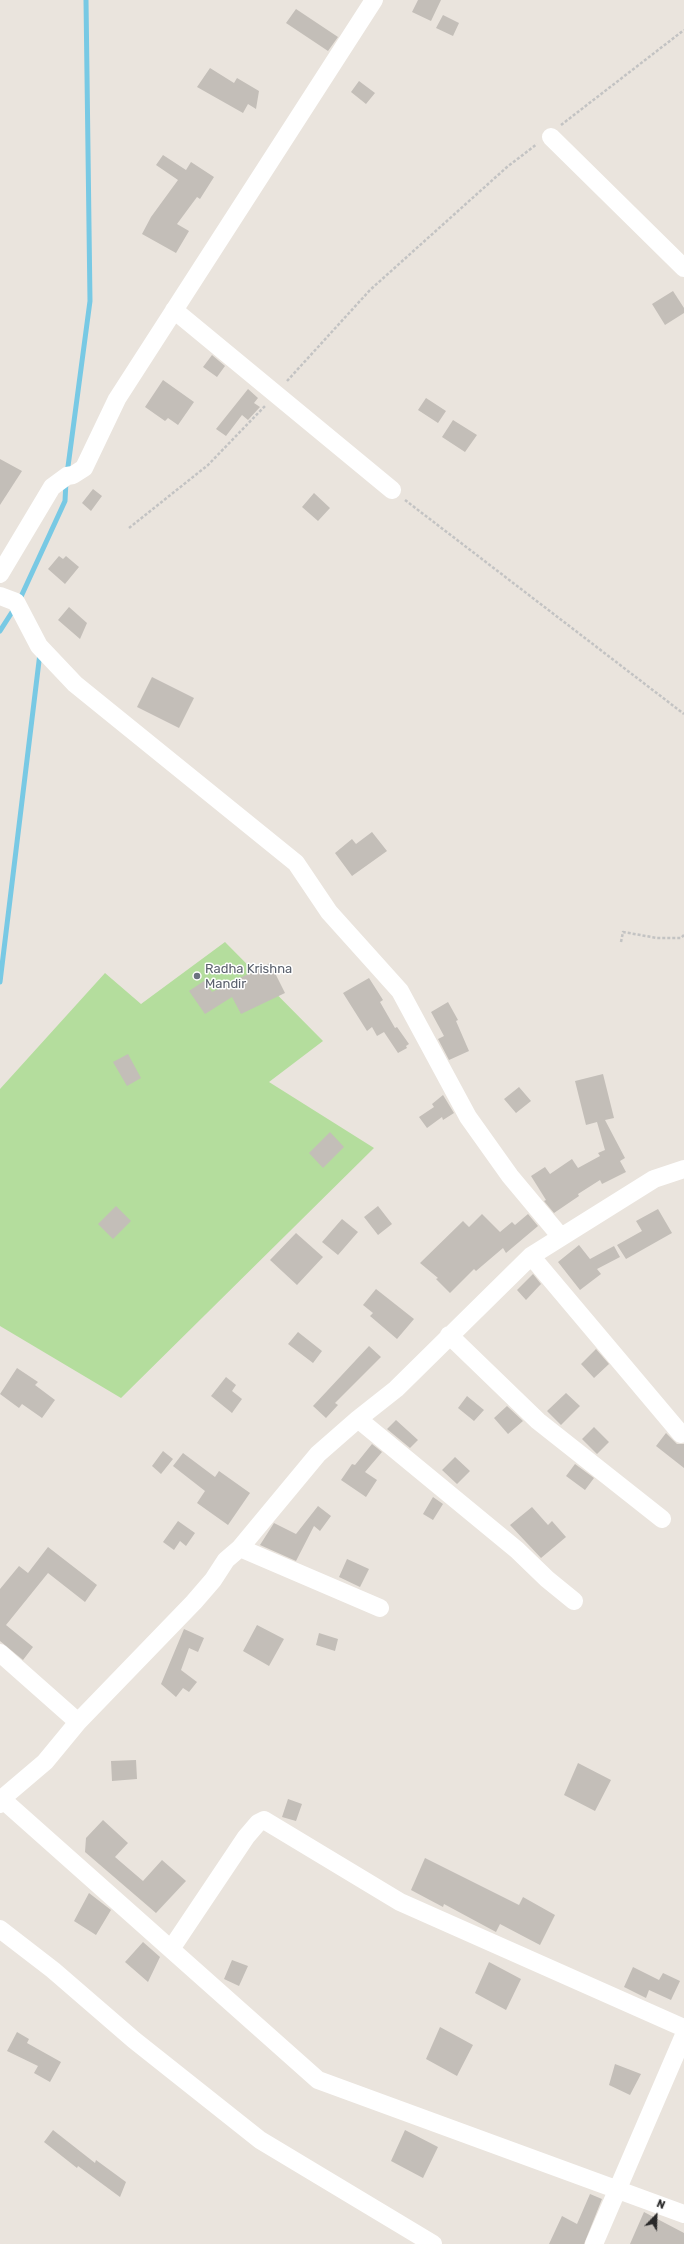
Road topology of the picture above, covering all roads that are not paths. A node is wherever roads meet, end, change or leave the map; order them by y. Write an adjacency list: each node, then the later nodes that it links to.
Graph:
1 (374, 0): 4 (street)
2 (549, 136): 3 (street)
3 (684, 268)
4 (174, 310): 5 (street); 6 (street)
5 (392, 490)
6 (0, 574)
7 (0, 596): 9 (street)
8 (684, 1169): 9 (street)
9 (561, 1237): 10 (street)
10 (531, 1256): 11 (street); 13 (street)
11 (449, 1335): 12 (street); 14 (street)
12 (358, 1419): 15 (street); 16 (street)
13 (681, 1434)
14 (662, 1519)
15 (240, 1548): 17 (street); 19 (street)
16 (574, 1601)
17 (380, 1608)
18 (0, 1653): 19 (street)
19 (78, 1722): 20 (street)
20 (2, 1802): 22 (street)
21 (0, 1928): 27 (street)
22 (171, 1949): 23 (street); 25 (street)
23 (684, 2028)
24 (684, 2035): 25 (street)
25 (618, 2191): 26 (street); 28 (street)
26 (684, 2214)
27 (433, 2244)
28 (594, 2244)

